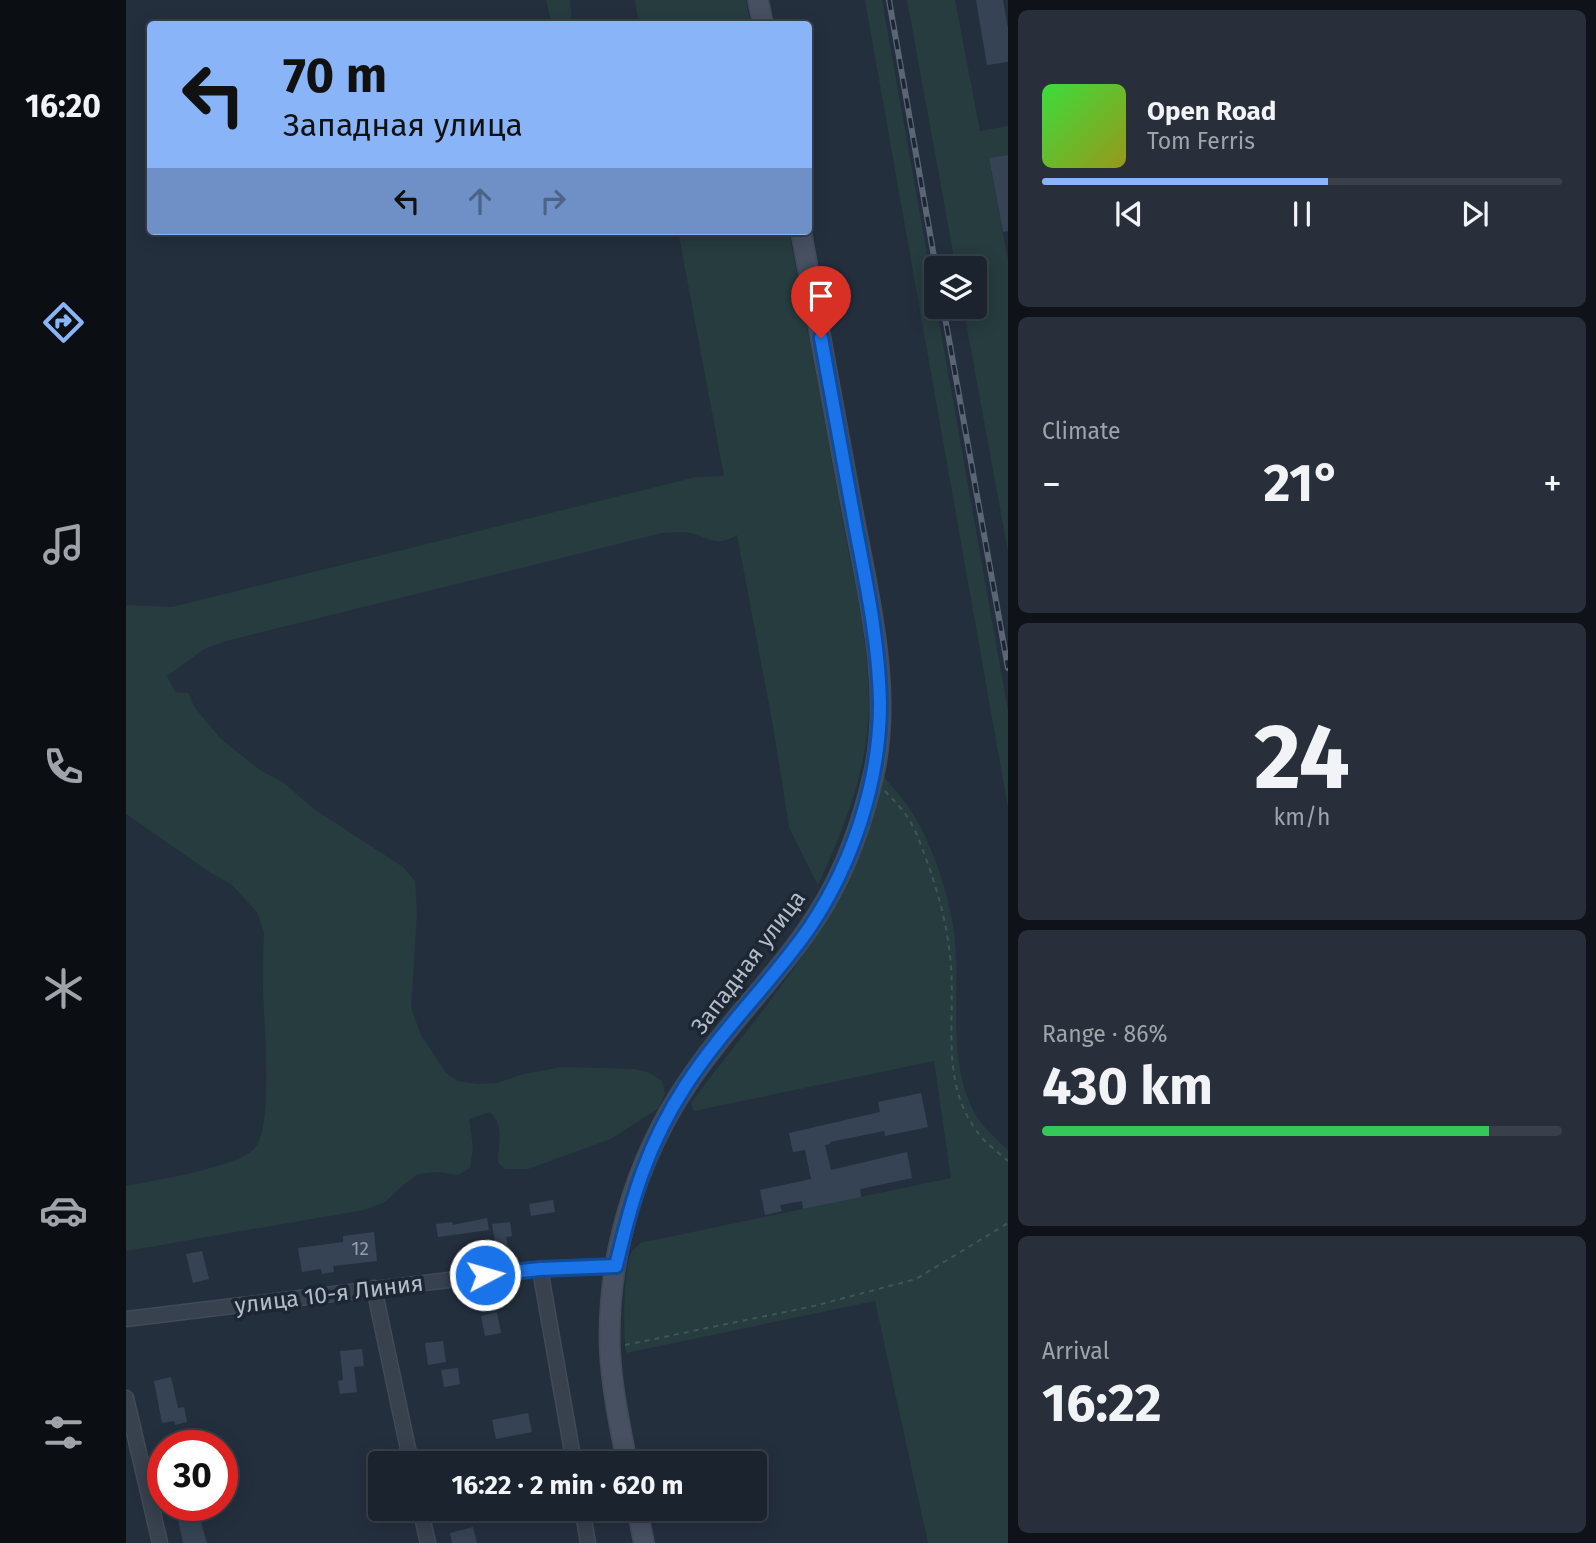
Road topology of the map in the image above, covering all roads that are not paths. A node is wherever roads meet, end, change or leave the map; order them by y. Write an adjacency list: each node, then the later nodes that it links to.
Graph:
1 (758, 0): 2 (street)
2 (762, 21)
3 (802, 235): 4 (street, Западная улица)
4 (616, 1266): 5 (street, улица 10-я Линия); 11 (street, Западная улица)
5 (540, 1269): 6 (street, улица 10-я Линия); 10 (street)
6 (374, 1288): 7 (street, улица 10-я Линия); 9 (street)
7 (126, 1319)
8 (126, 1398): 15 (street)
9 (408, 1451)
10 (572, 1451)
11 (625, 1451)
12 (424, 1521): 16 (street)
13 (584, 1521): 17 (street)
14 (640, 1521): 18 (street)
15 (160, 1543)
16 (428, 1543)
17 (588, 1543)
18 (644, 1543)

